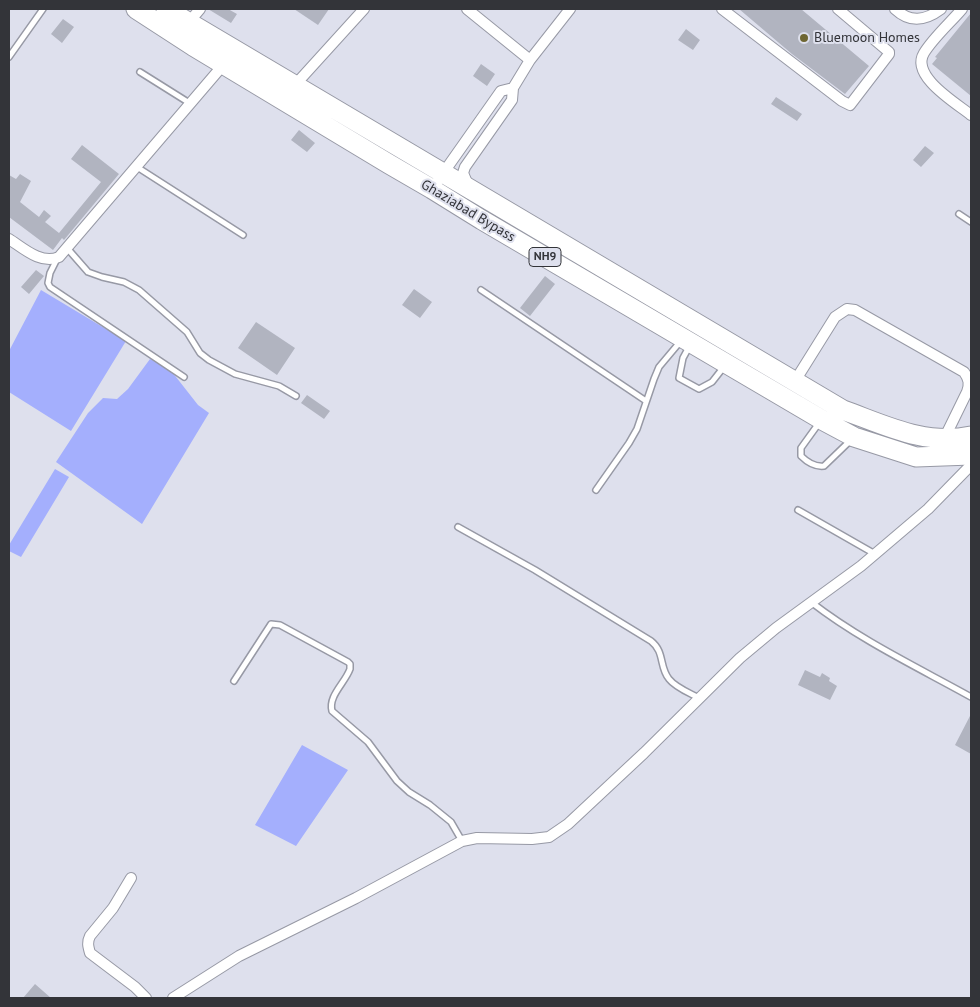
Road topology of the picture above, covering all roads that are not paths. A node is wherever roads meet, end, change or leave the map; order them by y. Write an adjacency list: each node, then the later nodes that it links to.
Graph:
1 (43, 9): 13 (lane)
2 (136, 9): 15 (highway, Ghaziabad Bypass / NH9)
3 (166, 9): 12 (highway, Ghaziabad Bypass / NH9)
4 (364, 9): 17 (street)
5 (467, 9): 14 (street)
6 (570, 9): 14 (street)
7 (722, 9): 8 (street)
8 (838, 9)
9 (895, 9): 10 (street)
10 (941, 9)
11 (962, 9): 20 (street)
12 (195, 16): 17 (highway, Ghaziabad Bypass / NH9)
13 (9, 57)
14 (530, 60): 18 (street)
15 (224, 64): 19 (street); 23 (highway, Ghaziabad Bypass / NH9)
16 (140, 72): 19 (lane)
17 (294, 85): 22 (highway, Ghaziabad Bypass / NH9)
18 (513, 88): 22 (street); 24 (street)
19 (191, 104): 21 (street)
20 (971, 115)
21 (137, 167): 27 (lane); 29 (street)
22 (443, 173): 23 (street); 24 (highway, Ghaziabad Bypass / NH9)
23 (432, 188): 32 (highway, Ghaziabad Bypass / NH9)
24 (470, 189): 31 (highway, Ghaziabad Bypass / NH9)
25 (959, 214): 26 (lane)
26 (971, 222)
27 (243, 235)
28 (9, 239): 30 (street)
29 (67, 248): 30 (street); 38 (lane)
30 (58, 257): 36 (lane)
31 (608, 271): 32 (highway); 37 (highway, Ghaziabad Bypass / NH9)
32 (596, 287): 34 (highway, Ghaziabad Bypass / NH9)
33 (481, 290): 39 (lane)
34 (687, 341): 35 (highway, Ghaziabad Bypass / NH9); 35 (lane); 39 (lane)
35 (727, 363): 40 (highway, Ghaziabad Bypass / NH9)
36 (184, 377)
37 (795, 381): 43 (highway, Ghaziabad Bypass / NH9); 43 (street)
38 (296, 396)
39 (646, 401): 46 (lane)
40 (822, 420): 42 (highway, Ghaziabad Bypass / NH9); 42 (lane)
41 (971, 436): 43 (highway, Ghaziabad Bypass / NH9)
42 (854, 437): 44 (highway, Ghaziabad Bypass / NH9)
43 (944, 439)
44 (971, 455)
45 (971, 466): 49 (street)
46 (596, 490)
47 (798, 510): 49 (lane)
48 (458, 527): 53 (lane)
49 (875, 554): 50 (street)
50 (811, 602): 52 (lane); 53 (street)
51 (234, 681): 54 (lane)
52 (971, 697)
53 (699, 698): 54 (street)
54 (462, 841): 57 (street)
55 (131, 878): 56 (street)
56 (146, 998)
57 (173, 998)

